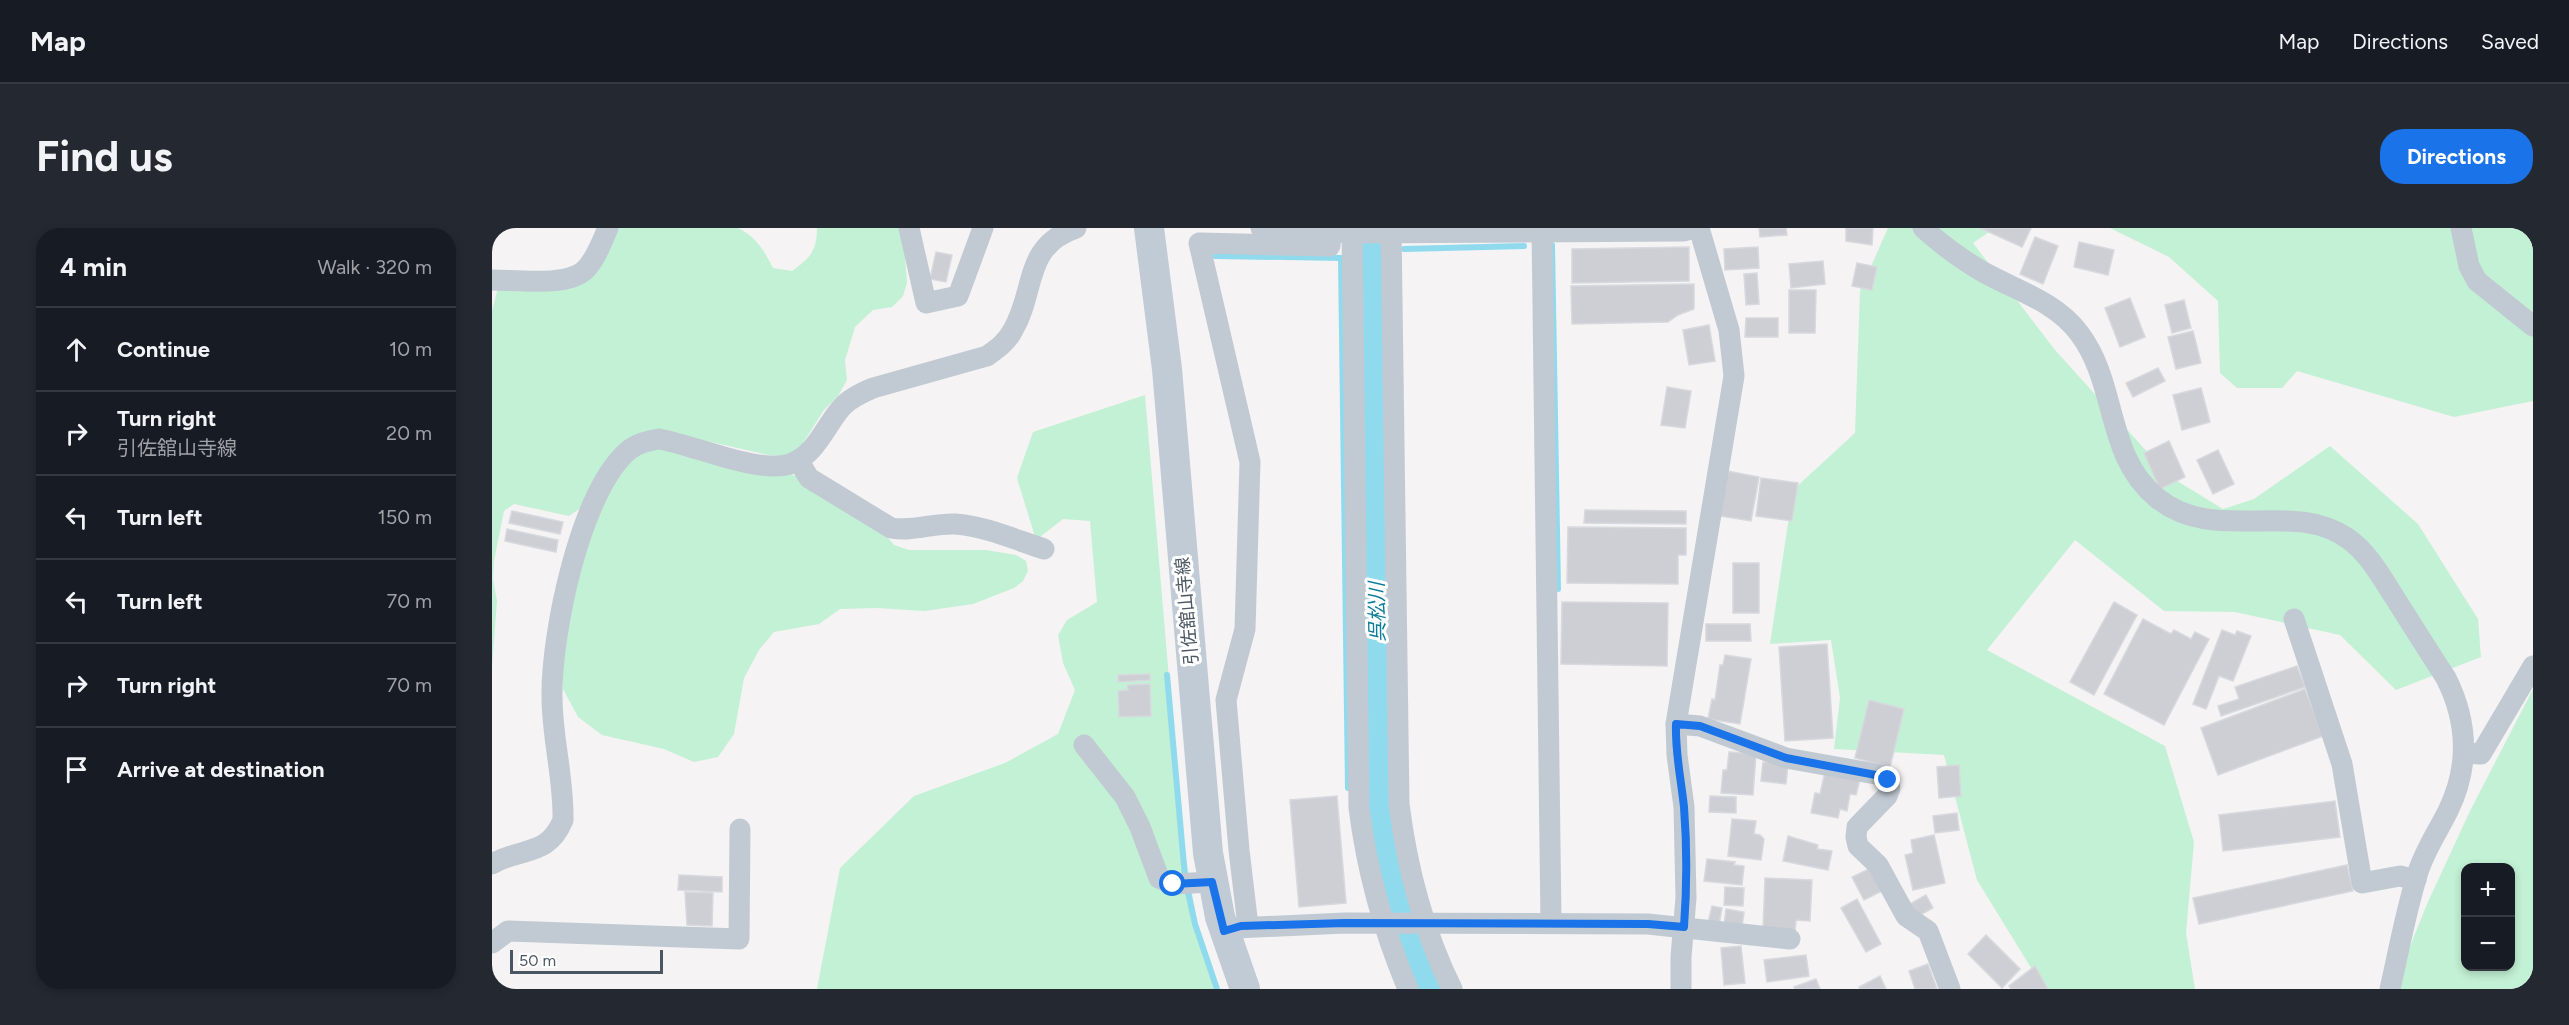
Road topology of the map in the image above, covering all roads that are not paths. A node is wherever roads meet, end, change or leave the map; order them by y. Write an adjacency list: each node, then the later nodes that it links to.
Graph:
1 (608, 228): 14 (street)
2 (909, 228): 3 (street)
3 (983, 228)
4 (1149, 228): 26 (main road, 引佐舘山寺線)
5 (1261, 228): 12 (street)
6 (1694, 228): 11 (street)
7 (1699, 228): 20 (street)
8 (1923, 228): 22 (street)
9 (2461, 228): 15 (street)
10 (1067, 230): 16 (street)
11 (1543, 230): 13 (street); 29 (street)
12 (1344, 231): 13 (street); 27 (street); 31 (street)
13 (1390, 231): 28 (street)
14 (492, 280)
15 (2533, 326)
16 (798, 460): 17 (street); 24 (street)
17 (1044, 549)
18 (2294, 619): 25 (street)
19 (2533, 666): 22 (street)
20 (1676, 724): 30 (street); 38 (street)
21 (1084, 745): 26 (street)
22 (2464, 753): 25 (street)
23 (740, 829): 33 (street)
24 (492, 864)
25 (2416, 880): 39 (street)
26 (1212, 882): 31 (main road, 引佐舘山寺線)
27 (1386, 923): 28 (street); 31 (street); 35 (street)
28 (1421, 923): 29 (street); 36 (street)
29 (1551, 923): 30 (street)
30 (1684, 927): 32 (street); 37 (street)
31 (1236, 929): 34 (main road, 引佐舘山寺線)
32 (1790, 939)
33 (492, 944)
34 (1245, 989)
35 (1408, 989)
36 (1452, 989)
37 (1681, 989)
38 (1950, 989)
39 (2390, 989)

